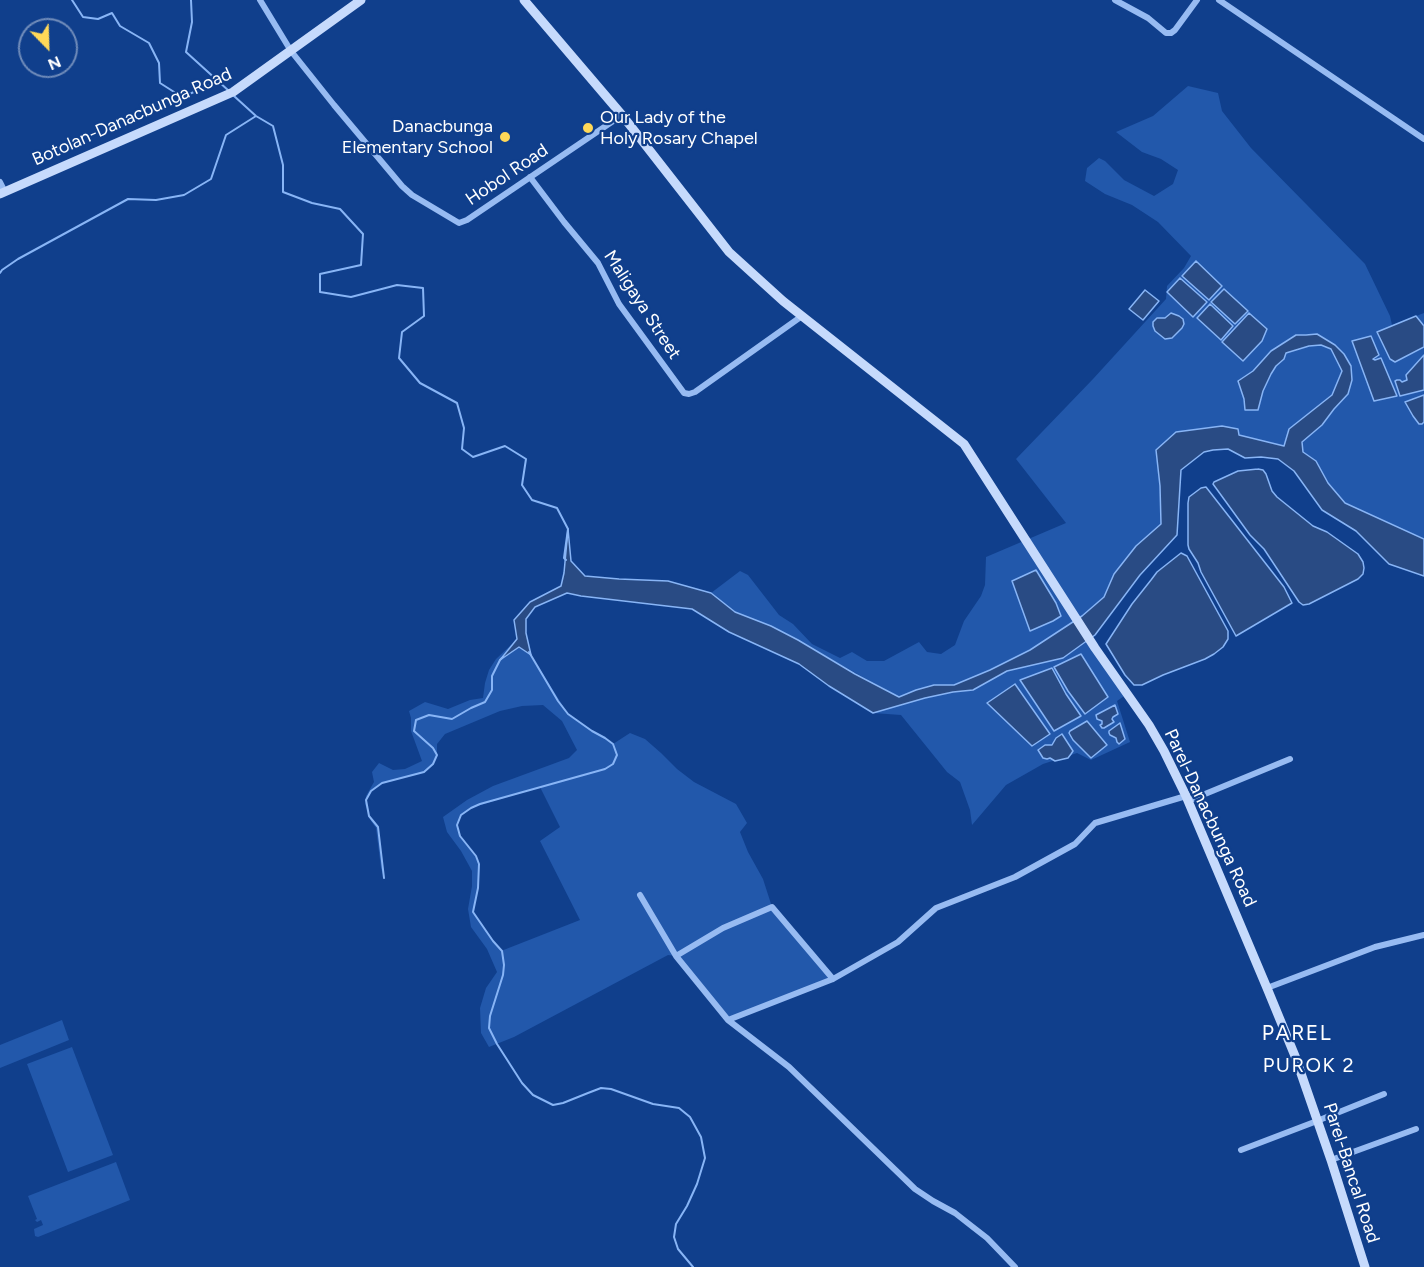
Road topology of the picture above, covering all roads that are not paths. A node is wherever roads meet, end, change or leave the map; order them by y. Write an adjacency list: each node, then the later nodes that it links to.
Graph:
1 (260, 0): 7 (street, Hobol Road)
2 (361, 0): 7 (main road, Botolan-Danacbunga Road)
3 (524, 0): 8 (main road, Parel-Danacbunga Road)
4 (1116, 0): 5 (street)
5 (1197, 0)
6 (1219, 0): 9 (street)
7 (291, 51): 10 (street, Hobol Road); 12 (main road, Botolan-Danacbunga Road)
8 (622, 115): 10 (street, Hobol Road); 13 (main road, Parel-Danacbunga Road)
9 (1424, 139)
10 (530, 177): 13 (street, Maligaya Street)
11 (0, 182): 12 (street)
12 (2, 193)
13 (802, 316): 15 (main road, Parel-Danacbunga Road)
14 (1290, 759): 15 (street)
15 (1187, 798): 19 (street); 20 (main road, Parel-Danacbunga Road)
16 (640, 895): 18 (street)
17 (1424, 935): 20 (street)
18 (676, 956): 19 (street); 21 (street)
19 (833, 979): 21 (street)
20 (1268, 988): 22 (main road, Parel-Danacbunga Road)
21 (728, 1020): 28 (street)
22 (1295, 1056): 24 (main road, Parel-Bancal Road)
23 (1384, 1094): 24 (street)
24 (1317, 1121): 26 (street); 27 (main road, Parel-Bancal Road)
25 (1416, 1129): 27 (street)
26 (1241, 1150)
27 (1331, 1160): 29 (main road, Parel-Bancal Road)
28 (1015, 1267)
29 (1365, 1267)

